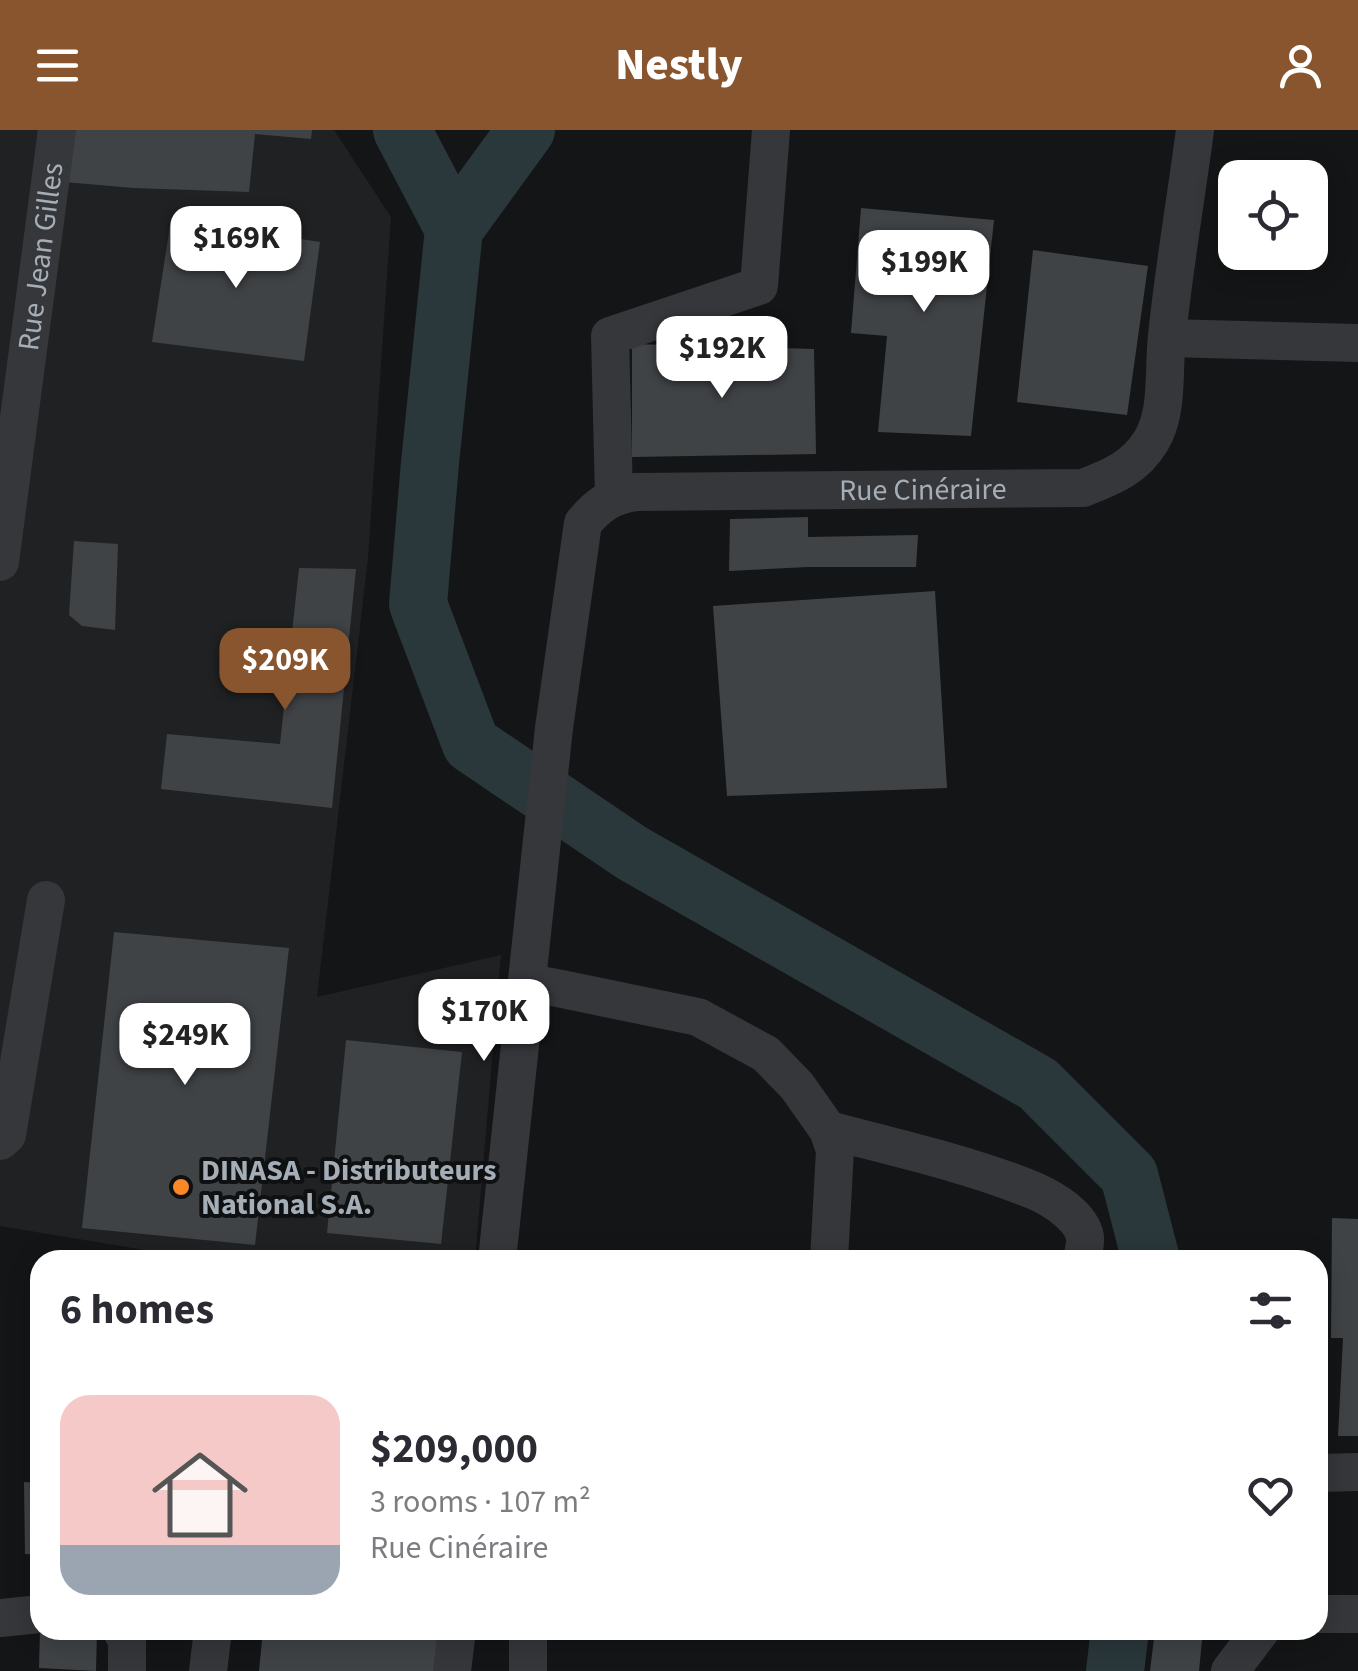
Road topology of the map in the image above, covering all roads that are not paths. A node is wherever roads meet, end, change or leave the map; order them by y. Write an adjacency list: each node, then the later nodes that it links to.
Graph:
1 (57, 130): 7 (street, Rue Jean Gilles)
2 (772, 130): 6 (street)
3 (1195, 130): 4 (street, Rue Cinéraire)
4 (1166, 338): 5 (street); 6 (street, Rue Cinéraire)
5 (1358, 343)
6 (614, 496): 9 (street)
7 (0, 562)
8 (46, 900): 11 (street)
9 (527, 983): 10 (street); 12 (street)
10 (828, 1130): 13 (street); 14 (street)
11 (0, 1141)
12 (498, 1250)
13 (830, 1250)
14 (1083, 1250)
15 (1358, 1472): 16 (street)
16 (1328, 1473)
17 (1328, 1614): 18 (street)
18 (1358, 1614)
19 (30, 1615): 20 (street)
20 (0, 1618)
21 (127, 1640): 26 (street)
22 (211, 1640): 27 (street)
23 (455, 1640): 28 (street)
24 (528, 1640): 29 (street)
25 (1253, 1640): 30 (street)
26 (127, 1671)
27 (208, 1671)
28 (452, 1671)
29 (528, 1671)
30 (1230, 1671)

